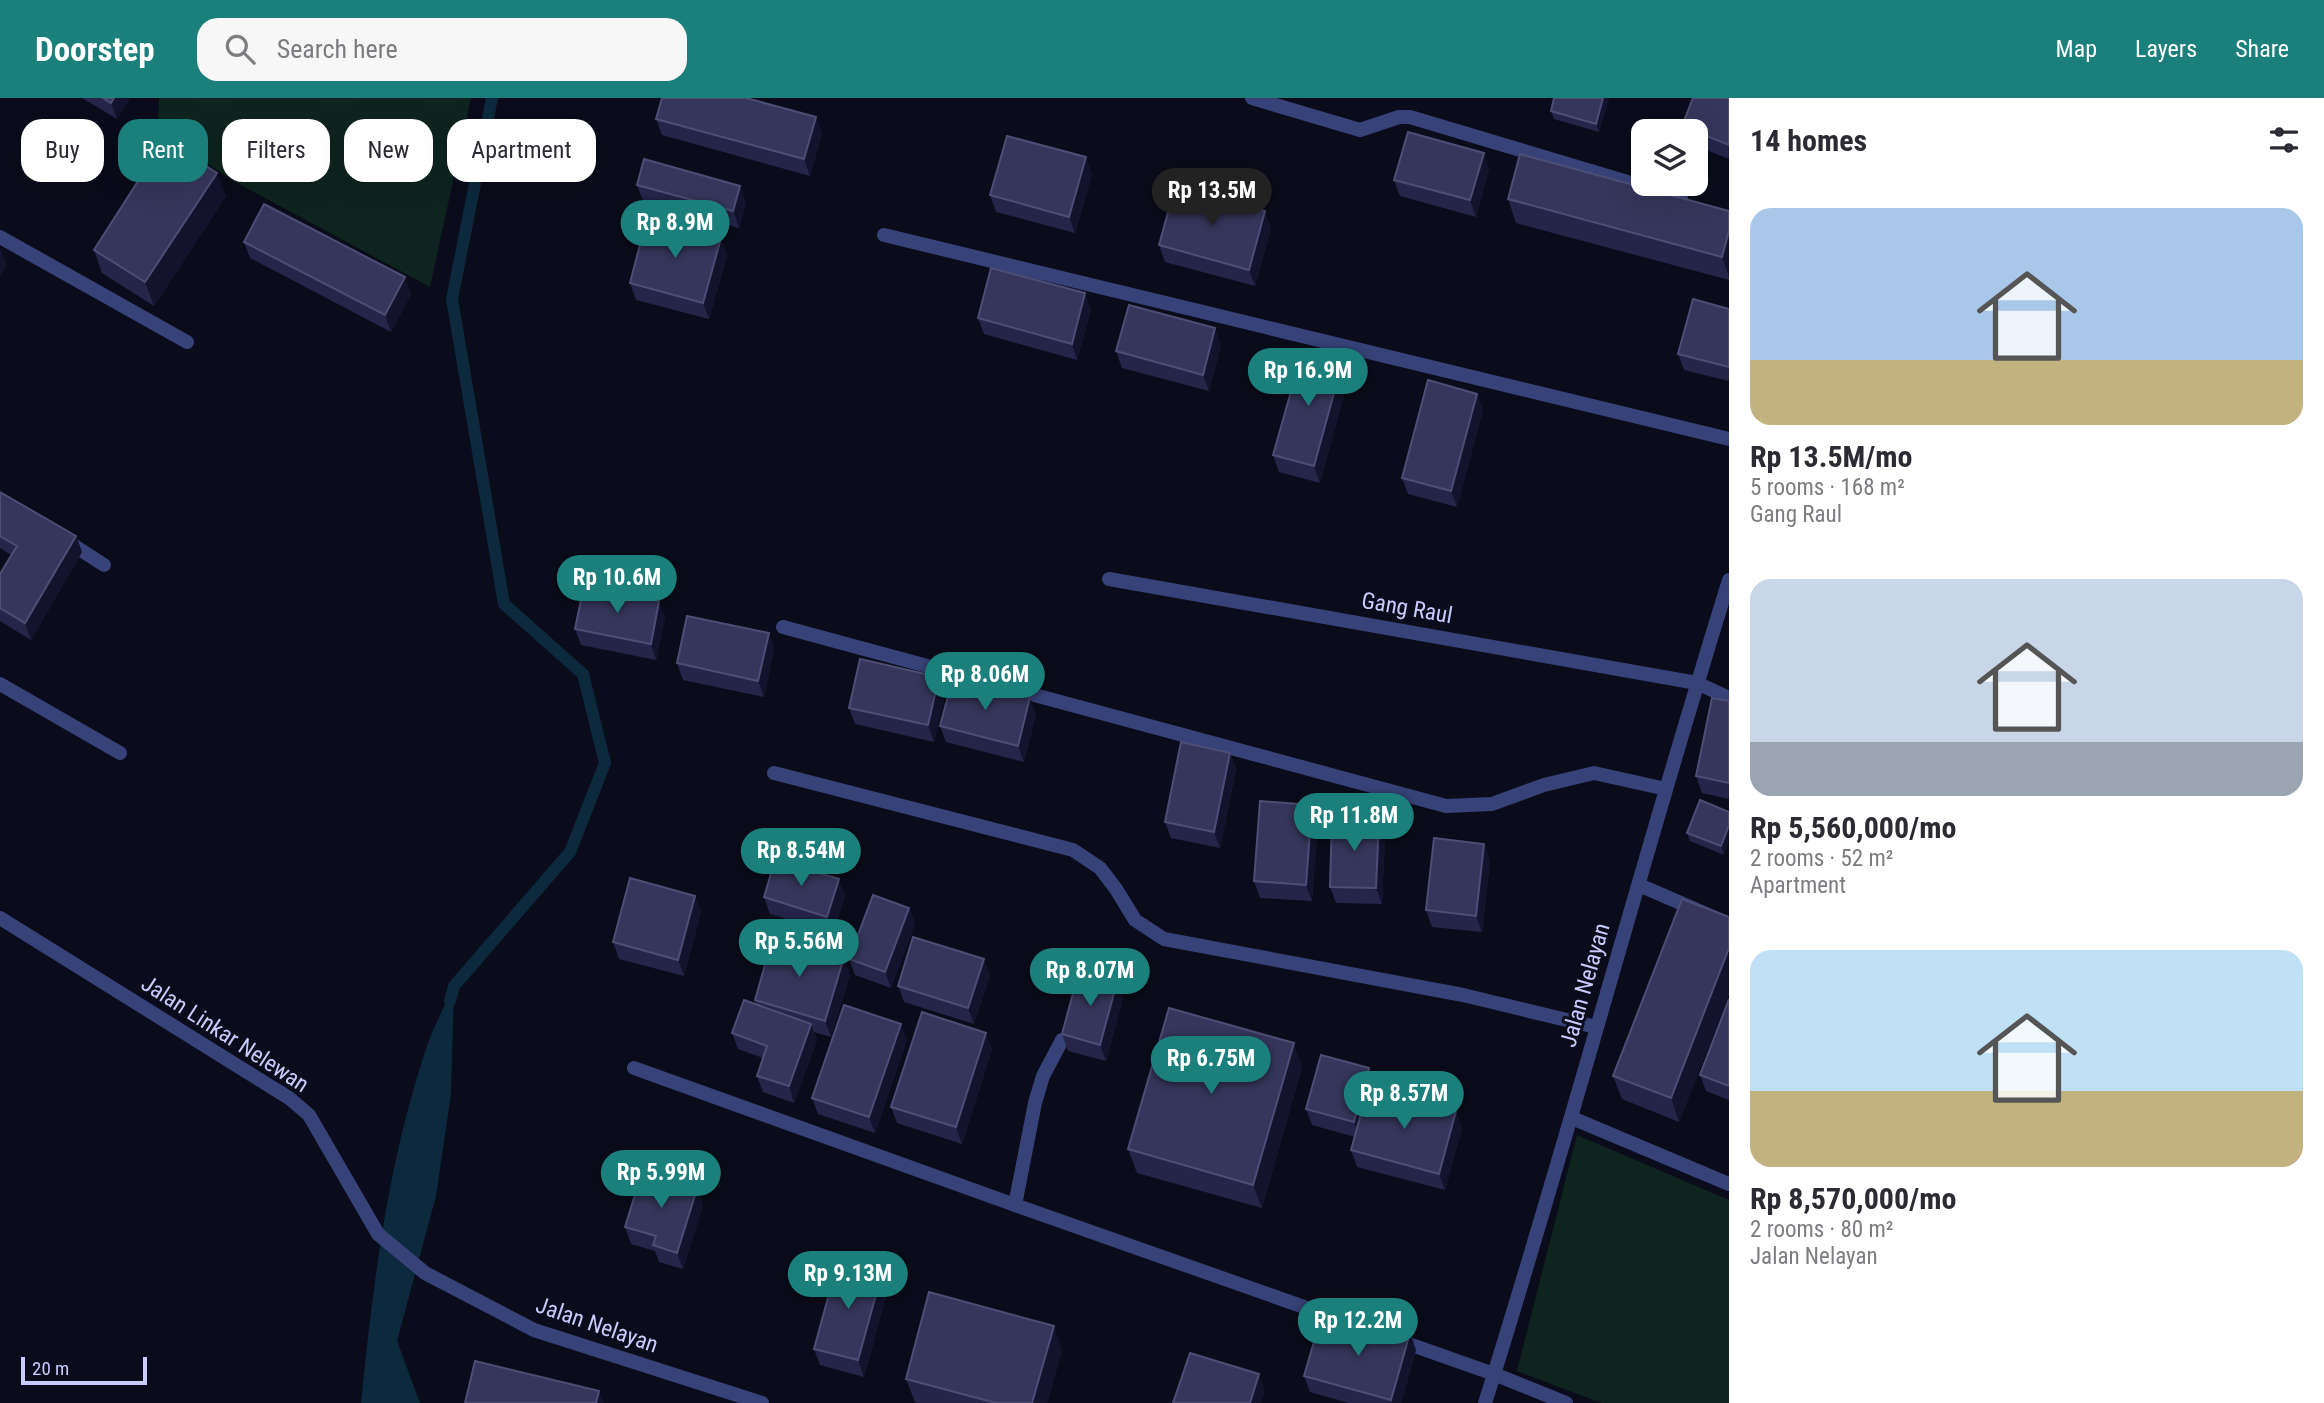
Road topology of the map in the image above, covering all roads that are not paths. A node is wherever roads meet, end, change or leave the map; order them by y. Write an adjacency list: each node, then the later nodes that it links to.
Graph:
1 (1252, 98): 2 (street)
2 (1689, 201)
3 (884, 235): 6 (street)
4 (0, 237): 5 (street)
5 (187, 342)
6 (1729, 439)
7 (58, 536): 8 (street)
8 (104, 565)
9 (1109, 579): 12 (street, Gang Raul)
10 (1729, 580): 12 (street, Jalan Nelayan)
11 (783, 627): 17 (street)
12 (1697, 682): 14 (street, Gang Raul); 17 (street, Jalan Nelayan)
13 (0, 684): 15 (street)
14 (1729, 698)
15 (120, 753)
16 (775, 773): 21 (street)
17 (1666, 789): 18 (street, Jalan Nelayan)
18 (1639, 885): 20 (street); 21 (street, Jalan Nelayan)
19 (0, 918): 27 (street, Jalan Linkar Nelewan)
20 (1729, 924)
21 (1596, 1027): 24 (street, Jalan Nelayan)
22 (1062, 1040): 26 (street)
23 (634, 1068): 26 (street)
24 (1572, 1118): 25 (street); 28 (street, Jalan Nelayan)
25 (1729, 1184)
26 (1015, 1205): 28 (street)
27 (378, 1234): 29 (street, Jalan Nelayan)
28 (1494, 1374): 30 (street, Jalan Nelayan); 31 (street)
29 (762, 1403)
30 (1485, 1403)
31 (1566, 1403)

